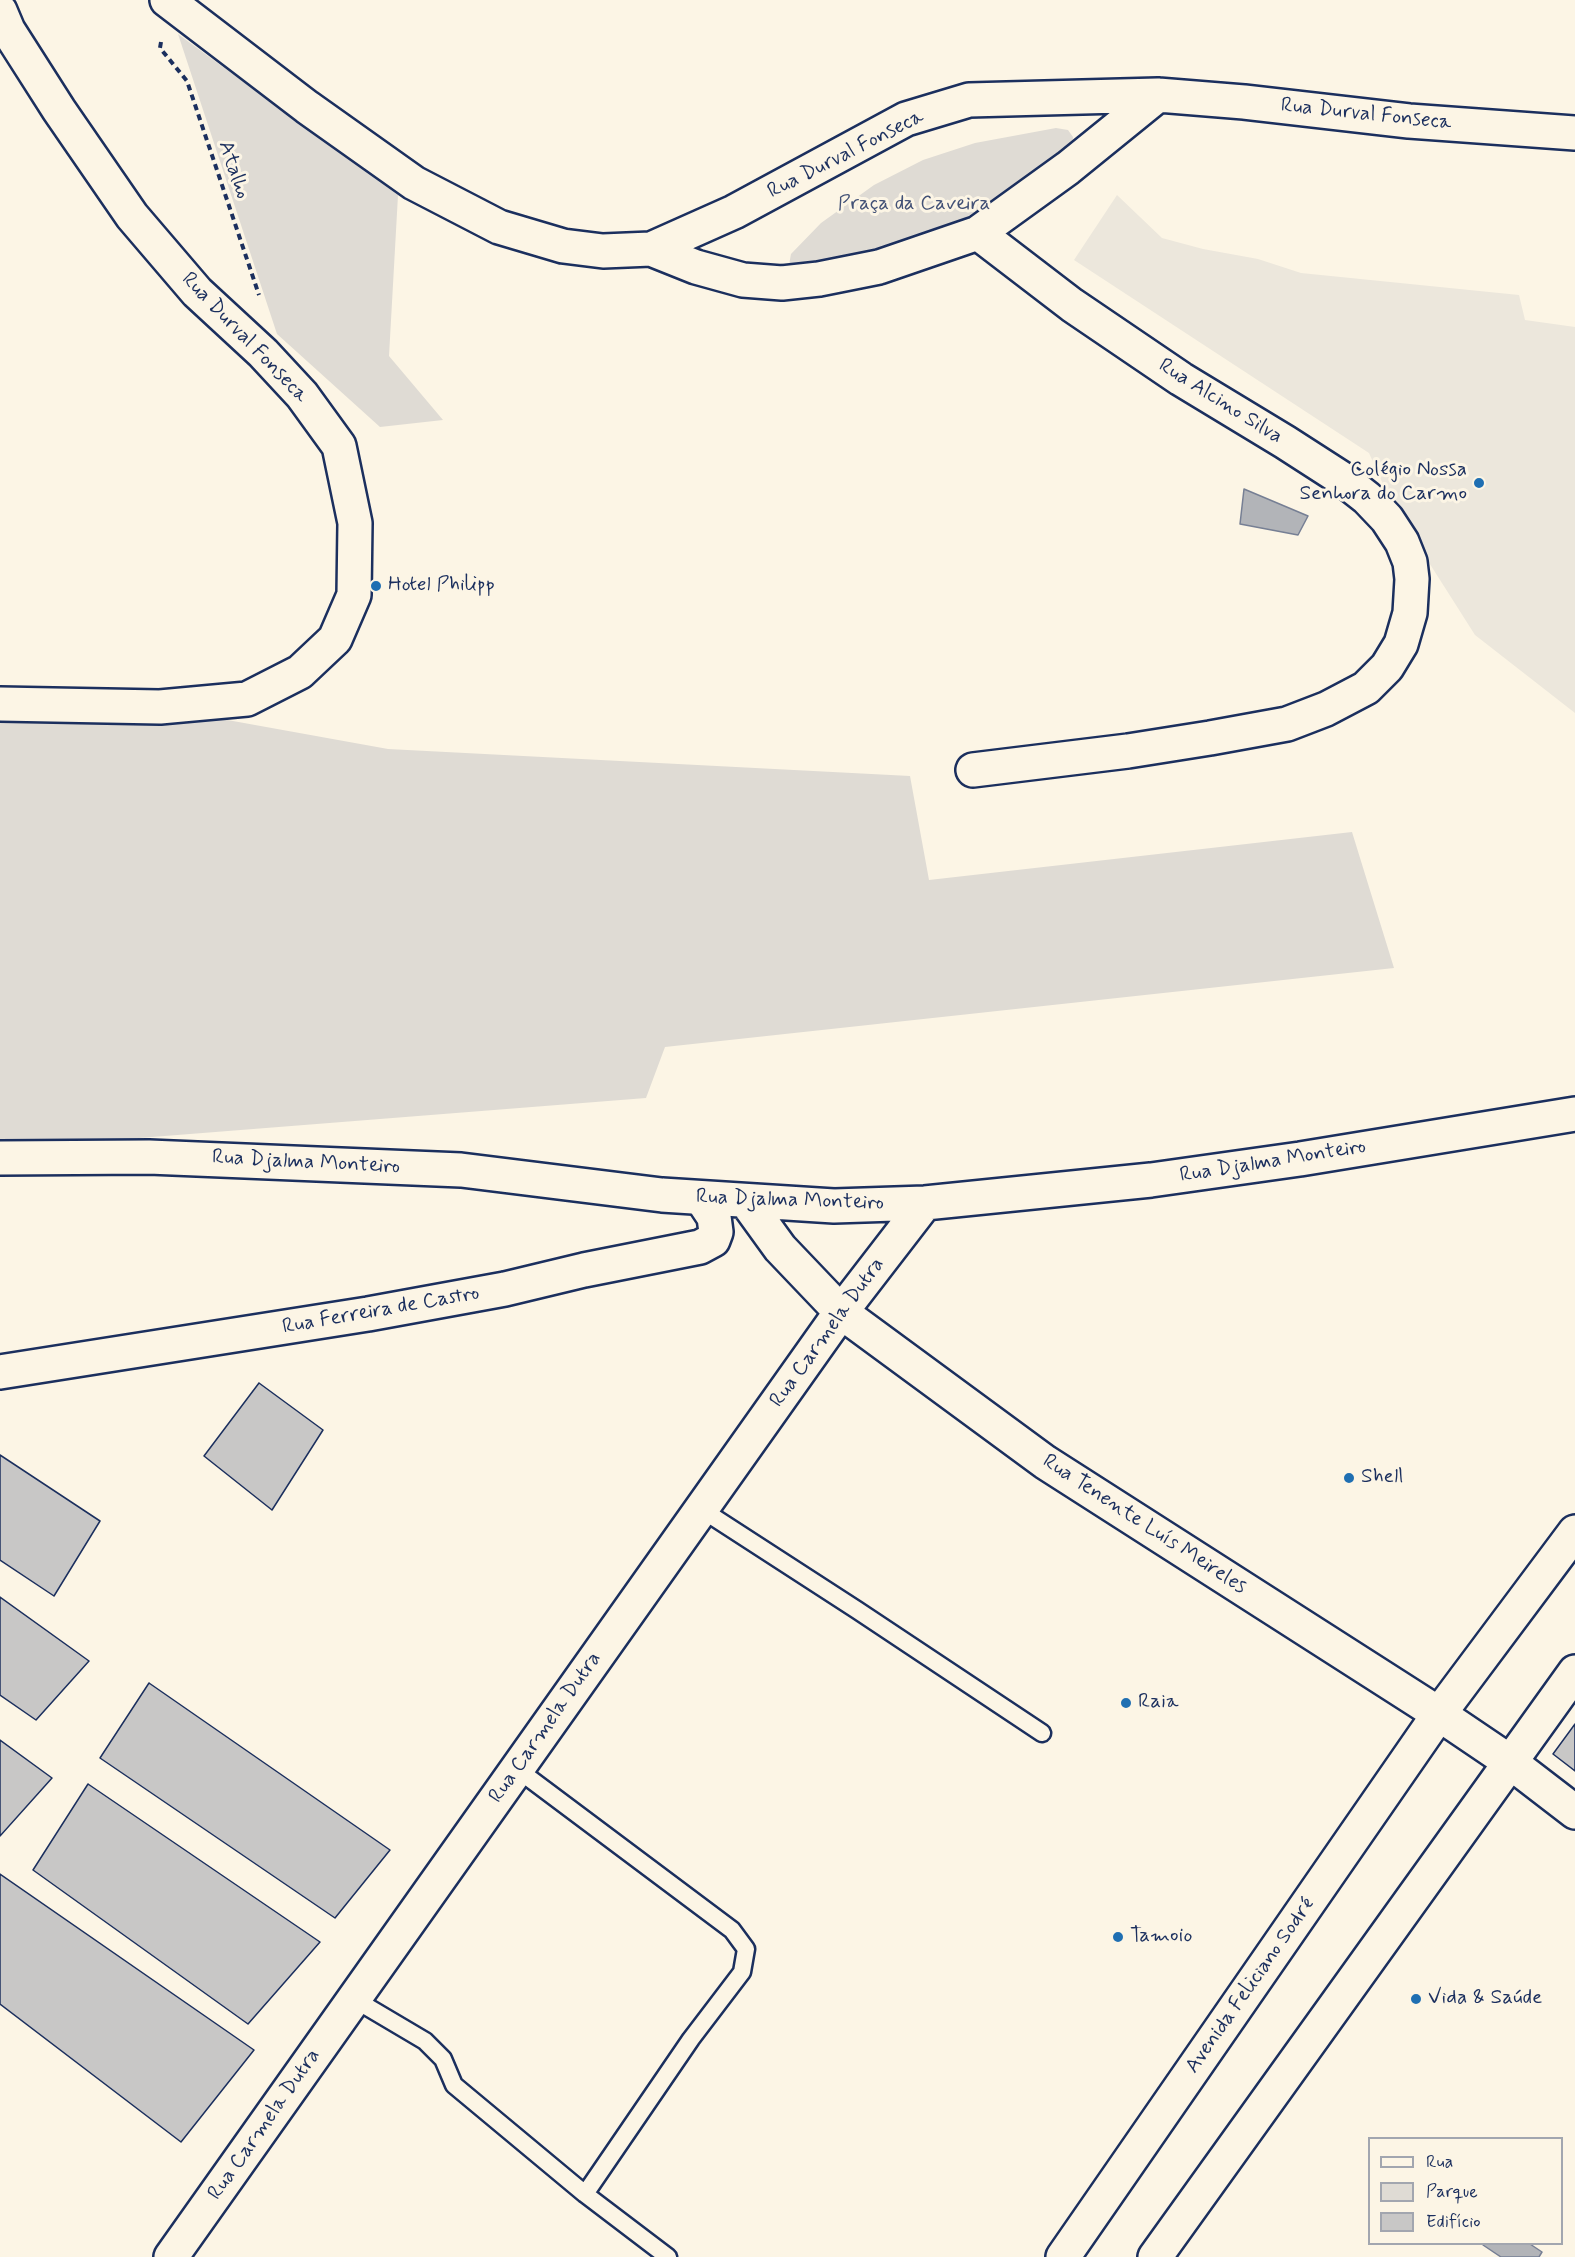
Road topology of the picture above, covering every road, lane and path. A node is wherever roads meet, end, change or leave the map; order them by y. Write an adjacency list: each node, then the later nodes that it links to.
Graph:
1 (171, 3): 6 (main road, Rua Durval Fonseca); 7 (path, Atalho)
2 (0, 11): 7 (main road, Rua Durval Fonseca)
3 (1158, 95): 4 (main road, Rua Durval Fonseca); 5 (main road, Rua Durval Fonseca); 6 (main road, Rua Durval Fonseca)
4 (1575, 133)
5 (978, 233): 6 (main road, Rua Durval Fonseca); 9 (main road, Rua Alcino Silva)
6 (651, 249)
7 (263, 353): 8 (main road, Rua Durval Fonseca)
8 (0, 704)
9 (973, 770)
10 (1575, 1114): 14 (main road, Rua Djalma Monteiro)
11 (0, 1158): 12 (main road, Rua Djalma Monteiro)
12 (702, 1199): 13 (main road, Rua Djalma Monteiro); 16 (main road, Rua Ferreira de Castro)
13 (746, 1201): 14 (main road, Rua Djalma Monteiro); 15 (main road, Rua Tenente Luís Meireles)
14 (925, 1203): 15 (main road, Rua Carmela Dutra)
15 (841, 1312): 17 (main road, Rua Carmela Dutra); 20 (main road, Rua Tenente Luís Meireles)
16 (0, 1372)
17 (701, 1509): 21 (lane); 23 (main road, Rua Carmela Dutra)
18 (1575, 1532): 20 (main road, Avenida Feliciano Sodré)
19 (1575, 1672): 22 (main road)
20 (1439, 1714): 22 (main road, Rua Tenente Luís Meireles); 29 (main road, Avenida Feliciano Sodré)
21 (1042, 1733)
22 (1510, 1762): 24 (main road, Rua Tenente Luís Meireles); 30 (main road)
23 (517, 1769): 25 (main road, Rua Carmela Dutra); 26 (lane)
24 (1575, 1812)
25 (354, 1999): 26 (lane); 27 (main road, Rua Carmela Dutra)
26 (585, 2194): 28 (lane)
27 (171, 2257)
28 (668, 2257)
29 (1063, 2257)
30 (1155, 2257)

